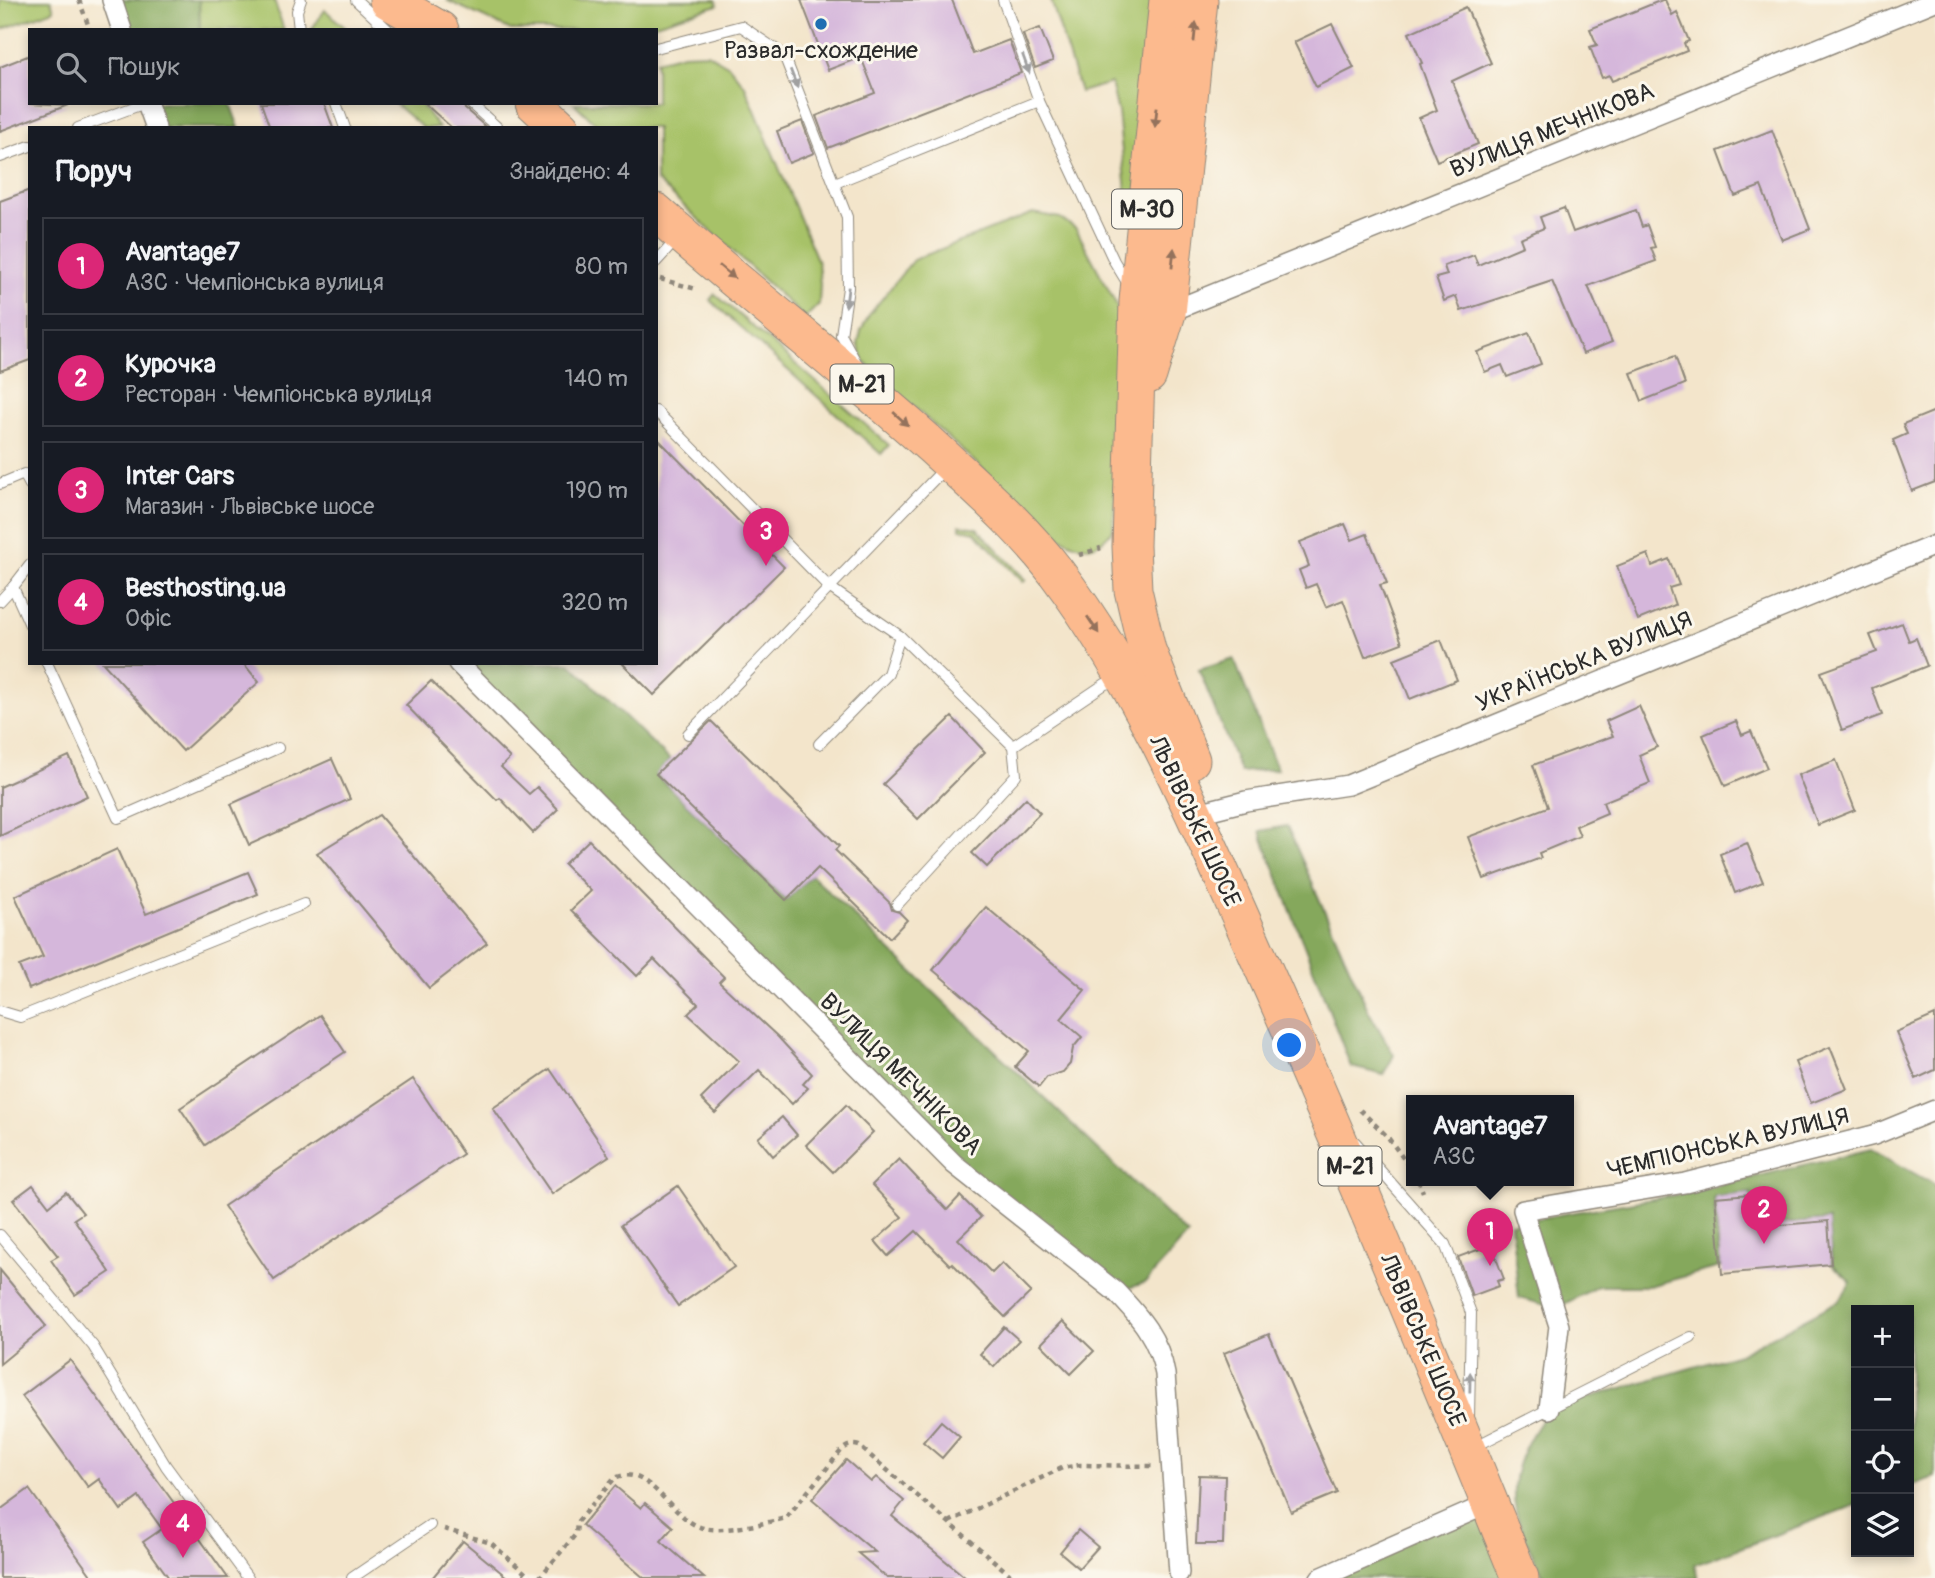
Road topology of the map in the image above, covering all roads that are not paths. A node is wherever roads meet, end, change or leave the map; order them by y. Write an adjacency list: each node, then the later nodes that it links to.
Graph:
1 (112, 0): 9 (street)
2 (301, 0): 10 (lane)
3 (356, 0): 11 (lane)
4 (388, 0): 12 (highway)
5 (1003, 0): 14 (lane, one-way to 14)
6 (1168, 0): 30 (highway, М-30, one-way to 30)
7 (1199, 0): 30 (highway, М-21, one-way to 7)
8 (1935, 1): 30 (street, ВУЛИЦЯ МЕЧНІКОВА)
9 (121, 28)
10 (299, 28)
11 (386, 28)
12 (437, 28)
13 (658, 47): 27 (lane, one-way to 27)
14 (1039, 101): 27 (lane); 30 (lane)
15 (141, 105): 20 (lane)
16 (147, 105): 21 (street)
17 (337, 105): 22 (lane)
18 (472, 105): 23 (lane)
19 (536, 105): 24 (highway)
20 (83, 126)
21 (155, 126)
22 (344, 126)
23 (496, 126)
24 (559, 126)
25 (28, 147): 26 (lane)
26 (0, 157)
27 (835, 183): 31 (lane, one-way to 31)
28 (665, 222): 29 (lane); 31 (highway, ЛЬВІВСЬКЕ ШОСЕ / М-21, one-way to 31)
29 (658, 253)
30 (1165, 306): 50 (highway, М-21)
31 (873, 393): 33 (highway, ЛЬВІВСЬКЕ ШОСЕ / М-21, one-way to 33)
32 (658, 413): 39 (lane)
33 (950, 463): 39 (lane); 45 (highway, ЛЬВІВСЬКЕ ШОСЕ / М-21, one-way to 45)
34 (28, 481): 35 (lane)
35 (0, 484)
36 (1935, 545): 50 (street, УКРАЇНСЬКА ВУЛИЦЯ)
37 (28, 568): 38 (lane)
38 (13, 587): 40 (lane); 41 (lane)
39 (829, 587): 42 (lane); 46 (lane)
40 (0, 601)
41 (28, 621)
42 (900, 636): 47 (lane); 48 (lane)
43 (48, 665): 49 (lane)
44 (460, 665): 63 (street, ВУЛИЦЯ МЕЧНІКОВА)
45 (1126, 679): 48 (lane); 51 (highway, ЛЬВІВСЬКЕ ШОСЕ / М-21)
46 (688, 734)
47 (819, 744)
48 (1013, 746): 53 (lane)
49 (278, 748)
50 (1210, 810): 51 (highway, М-21)
51 (1226, 886): 55 (highway, ЛЬВІВСЬКЕ ШОСЕ / М-21)
52 (304, 904): 54 (lane)
53 (897, 905)
54 (0, 1011)
55 (1342, 1109): 60 (highway, ЛЬВІВСЬКЕ ШОСЕ / М-21); 60 (lane, one-way to 55)
56 (1935, 1110): 59 (street, ЧЕМПІОНСЬКА ВУЛИЦЯ)
57 (0, 1235): 64 (lane)
58 (1691, 1337): 59 (lane)
59 (1549, 1409): 60 (lane)
60 (1468, 1450): 61 (highway, ЛЬВІВСЬКЕ ШОСЕ / М-21)
61 (1490, 1503): 66 (street); 67 (highway, ЛЬВІВСЬКЕ ШОСЕ / М-21)
62 (430, 1525): 65 (lane)
63 (1179, 1573)
64 (248, 1578)
65 (352, 1578)
66 (1320, 1578)
67 (1520, 1578)

